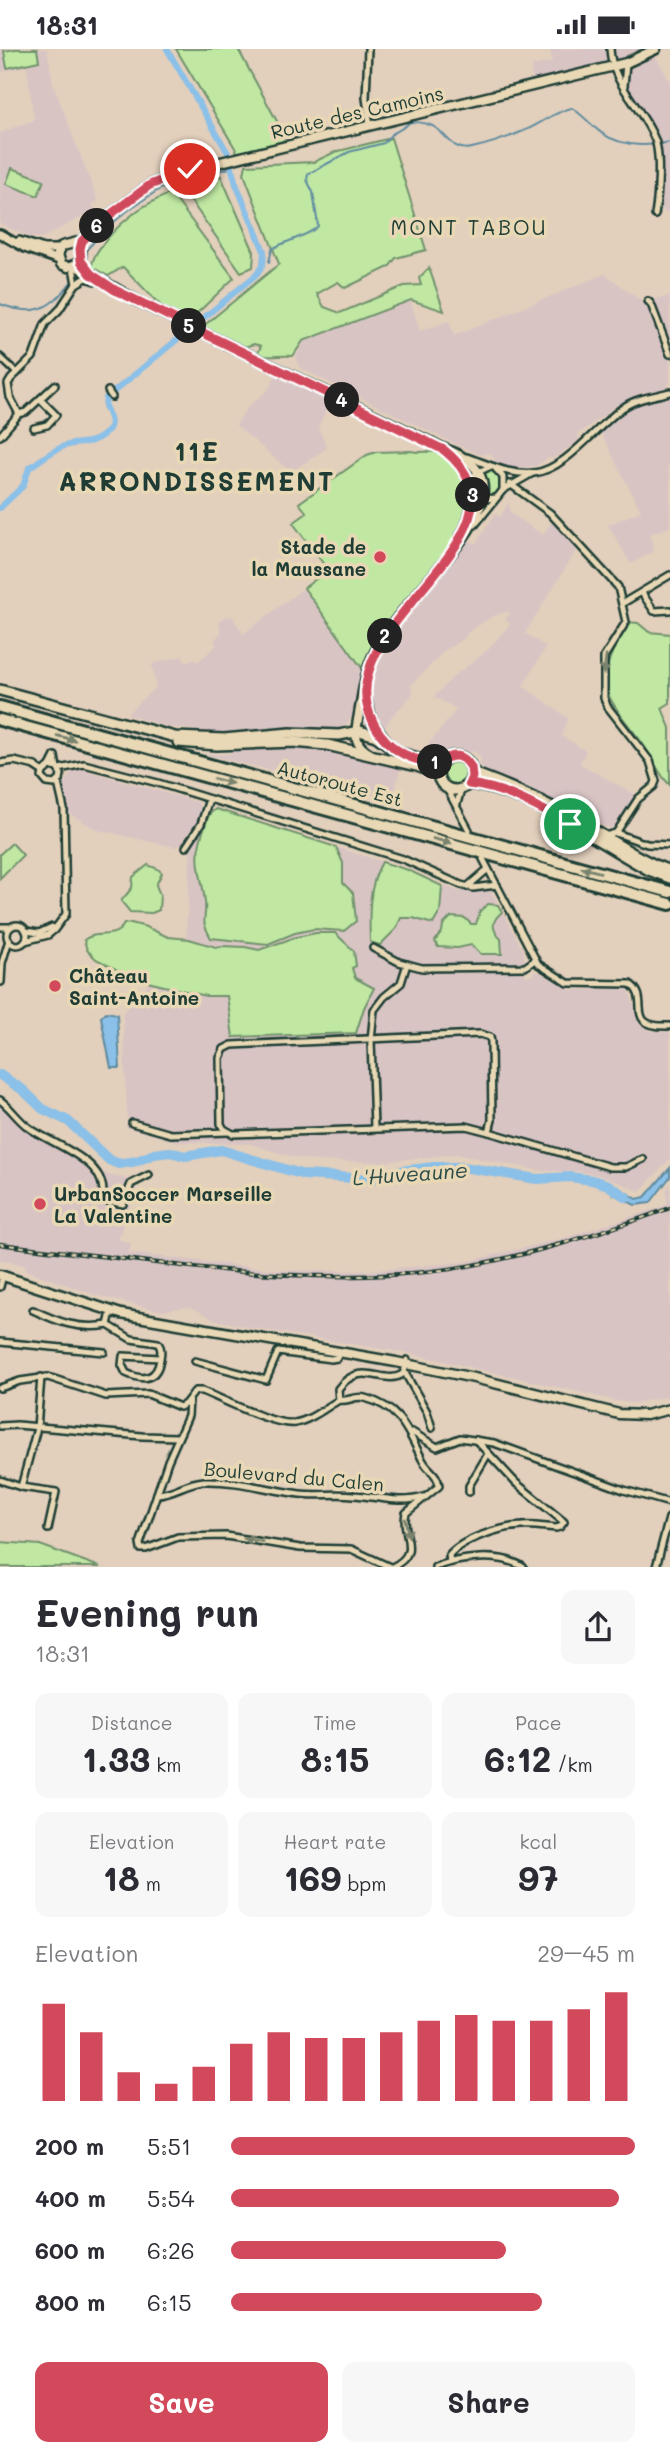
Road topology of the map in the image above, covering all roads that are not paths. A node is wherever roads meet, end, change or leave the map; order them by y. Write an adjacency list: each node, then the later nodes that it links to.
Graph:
1 (368, 49): 7 (street)
2 (610, 49): 5 (street)
3 (656, 49): 4 (main road, Route des Camoins)
4 (626, 63): 5 (main road, Route des Camoins); 6 (street)
5 (612, 67): 6 (street); 7 (main road, Route des Camoins)
6 (624, 89): 8 (street)
7 (370, 125): 11 (main road, Route des Camoins)
8 (655, 215)
9 (0, 234): 10 (street)
10 (15, 241): 12 (street); 13 (street)
11 (79, 245): 12 (main road); 14 (main road)
12 (60, 249): 13 (main road)
13 (59, 260): 14 (main road)
14 (77, 265): 15 (street); 16 (main road)
15 (76, 284): 16 (street); 20 (street)
16 (105, 284): 27 (main road)
17 (648, 301): 18 (street)
18 (670, 355)
19 (0, 356): 20 (street)
20 (16, 373): 24 (street)
21 (55, 385): 23 (street)
22 (670, 392): 31 (street)
23 (40, 399): 24 (street); 25 (street)
24 (19, 414): 26 (street)
25 (34, 428)
26 (0, 436)
27 (444, 450): 28 (main road); 33 (main road)
28 (461, 455): 29 (street); 30 (main road)
29 (493, 467): 30 (street); 31 (street); 34 (street)
30 (477, 473): 33 (street); 36 (main road)
31 (534, 473): 32 (street)
32 (510, 484): 34 (street); 41 (street)
33 (472, 487): 36 (street); 38 (main road)
34 (503, 490): 35 (street)
35 (496, 498): 36 (street); 37 (street)
36 (482, 499): 37 (main road)
37 (472, 527): 38 (main road)
38 (453, 550): 43 (main road)
39 (670, 575): 40 (street)
40 (642, 593): 41 (street); 42 (street)
41 (623, 603): 64 (street, one-way to 64)
42 (670, 610)
43 (364, 686): 46 (main road); 50 (main road)
44 (0, 693): 49 (main road); 51 (main road)
45 (0, 707): 77 (highway, Autoroute Est, one-way to 45)
46 (359, 717): 48 (main road); 49 (main road)
47 (0, 720): 79 (highway, Autoroute Est, one-way to 79)
48 (355, 733): 49 (main road); 50 (main road); 51 (main road)
49 (339, 735)
50 (395, 750): 52 (main road)
51 (377, 756): 57 (main road)
52 (442, 761): 56 (main road); 57 (main road)
53 (0, 763): 54 (street)
54 (47, 768): 55 (street); 55 (street); 58 (street)
55 (59, 771): 58 (street); 61 (street)
56 (472, 771): 59 (main road); 65 (main road)
57 (438, 773): 60 (main road)
58 (55, 784): 78 (street)
59 (465, 787): 60 (main road); 62 (street); 69 (main road)
60 (447, 789): 62 (street)
61 (209, 799): 68 (street); 76 (street)
62 (457, 807): 63 (street)
63 (469, 830)
64 (616, 833): 65 (street); 66 (street)
65 (605, 836): 70 (main road)
66 (647, 844): 67 (street); 70 (street)
67 (670, 845)
68 (186, 847)
69 (624, 856): 70 (street); 74 (main road)
70 (638, 856): 73 (main road)
71 (483, 859): 72 (street)
72 (488, 869): 75 (street); 76 (street)
73 (670, 871)
74 (670, 878)
75 (497, 885): 76 (street); 88 (street)
76 (467, 887)
77 (670, 891)
78 (65, 903): 82 (street); 84 (street)
79 (670, 904)
80 (11, 927): 81 (street); 82 (street); 83 (street)
81 (0, 928): 83 (street)
82 (26, 931): 84 (street)
83 (8, 938): 85 (street); 87 (street)
84 (25, 941): 85 (street)
85 (17, 944): 87 (street)
86 (373, 948): 89 (street)
87 (6, 955): 90 (street)
88 (535, 960): 89 (street); 91 (street)
89 (407, 964): 92 (street)
90 (1, 982)
91 (670, 1026)
92 (371, 1040): 95 (street); 96 (street); 97 (street)
93 (0, 1100): 99 (street)
94 (132, 1123): 96 (street)
95 (377, 1128): 96 (street); 97 (street)
96 (228, 1132)
97 (489, 1132): 98 (street)
98 (643, 1159)
99 (149, 1175)
100 (1, 1275): 101 (street); 103 (main road)
101 (0, 1287)
102 (33, 1310): 104 (street)
103 (111, 1312): 104 (street); 106 (main road)
104 (108, 1325): 108 (street)
105 (0, 1342): 107 (street)
106 (340, 1351): 109 (street); 110 (main road)
107 (104, 1352)
108 (160, 1358): 108 (street)
109 (195, 1361)
110 (406, 1365): 114 (street); 115 (main road); 118 (street)
111 (41, 1377): 112 (street); 113 (street); 117 (street)
112 (0, 1388)
113 (189, 1400): 114 (street); 120 (street)
114 (339, 1400): 119 (street)
115 (670, 1409)
116 (0, 1426): 117 (street)
117 (37, 1428): 120 (street); 124 (street)
118 (432, 1428)
119 (409, 1430): 121 (street); 127 (street)
120 (178, 1437): 126 (street)
121 (475, 1439): 122 (street); 128 (street)
122 (488, 1454): 125 (street); 131 (street)
123 (0, 1480): 124 (street)
124 (20, 1487): 130 (street)
125 (469, 1492)
126 (157, 1494): 127 (street, Boulevard du Calen); 132 (street, one-way to 126)
127 (430, 1494): 132 (street, one-way to 132)
128 (670, 1503)
129 (669, 1518): 135 (street)
130 (47, 1529)
131 (450, 1562): 133 (street); 134 (street)
132 (391, 1567)
133 (435, 1567)
134 (523, 1567)
135 (656, 1567)

